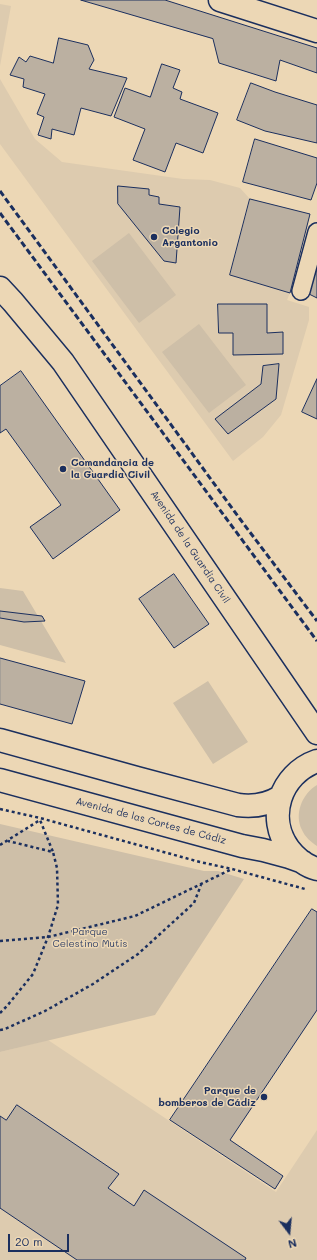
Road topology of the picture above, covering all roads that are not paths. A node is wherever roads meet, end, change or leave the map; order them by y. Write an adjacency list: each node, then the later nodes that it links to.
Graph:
1 (220, 0): 2 (main road)
2 (317, 31)
3 (317, 232): 5 (street)
4 (0, 288): 6 (main road, Avenida de la Guardia Civil)
5 (301, 292)
6 (317, 733)
7 (0, 740): 10 (main road)
8 (317, 760): 10 (main road)
9 (0, 780): 11 (main road, Avenida de las Cortes de Cádiz)
10 (280, 798): 11 (main road)
11 (310, 865)

